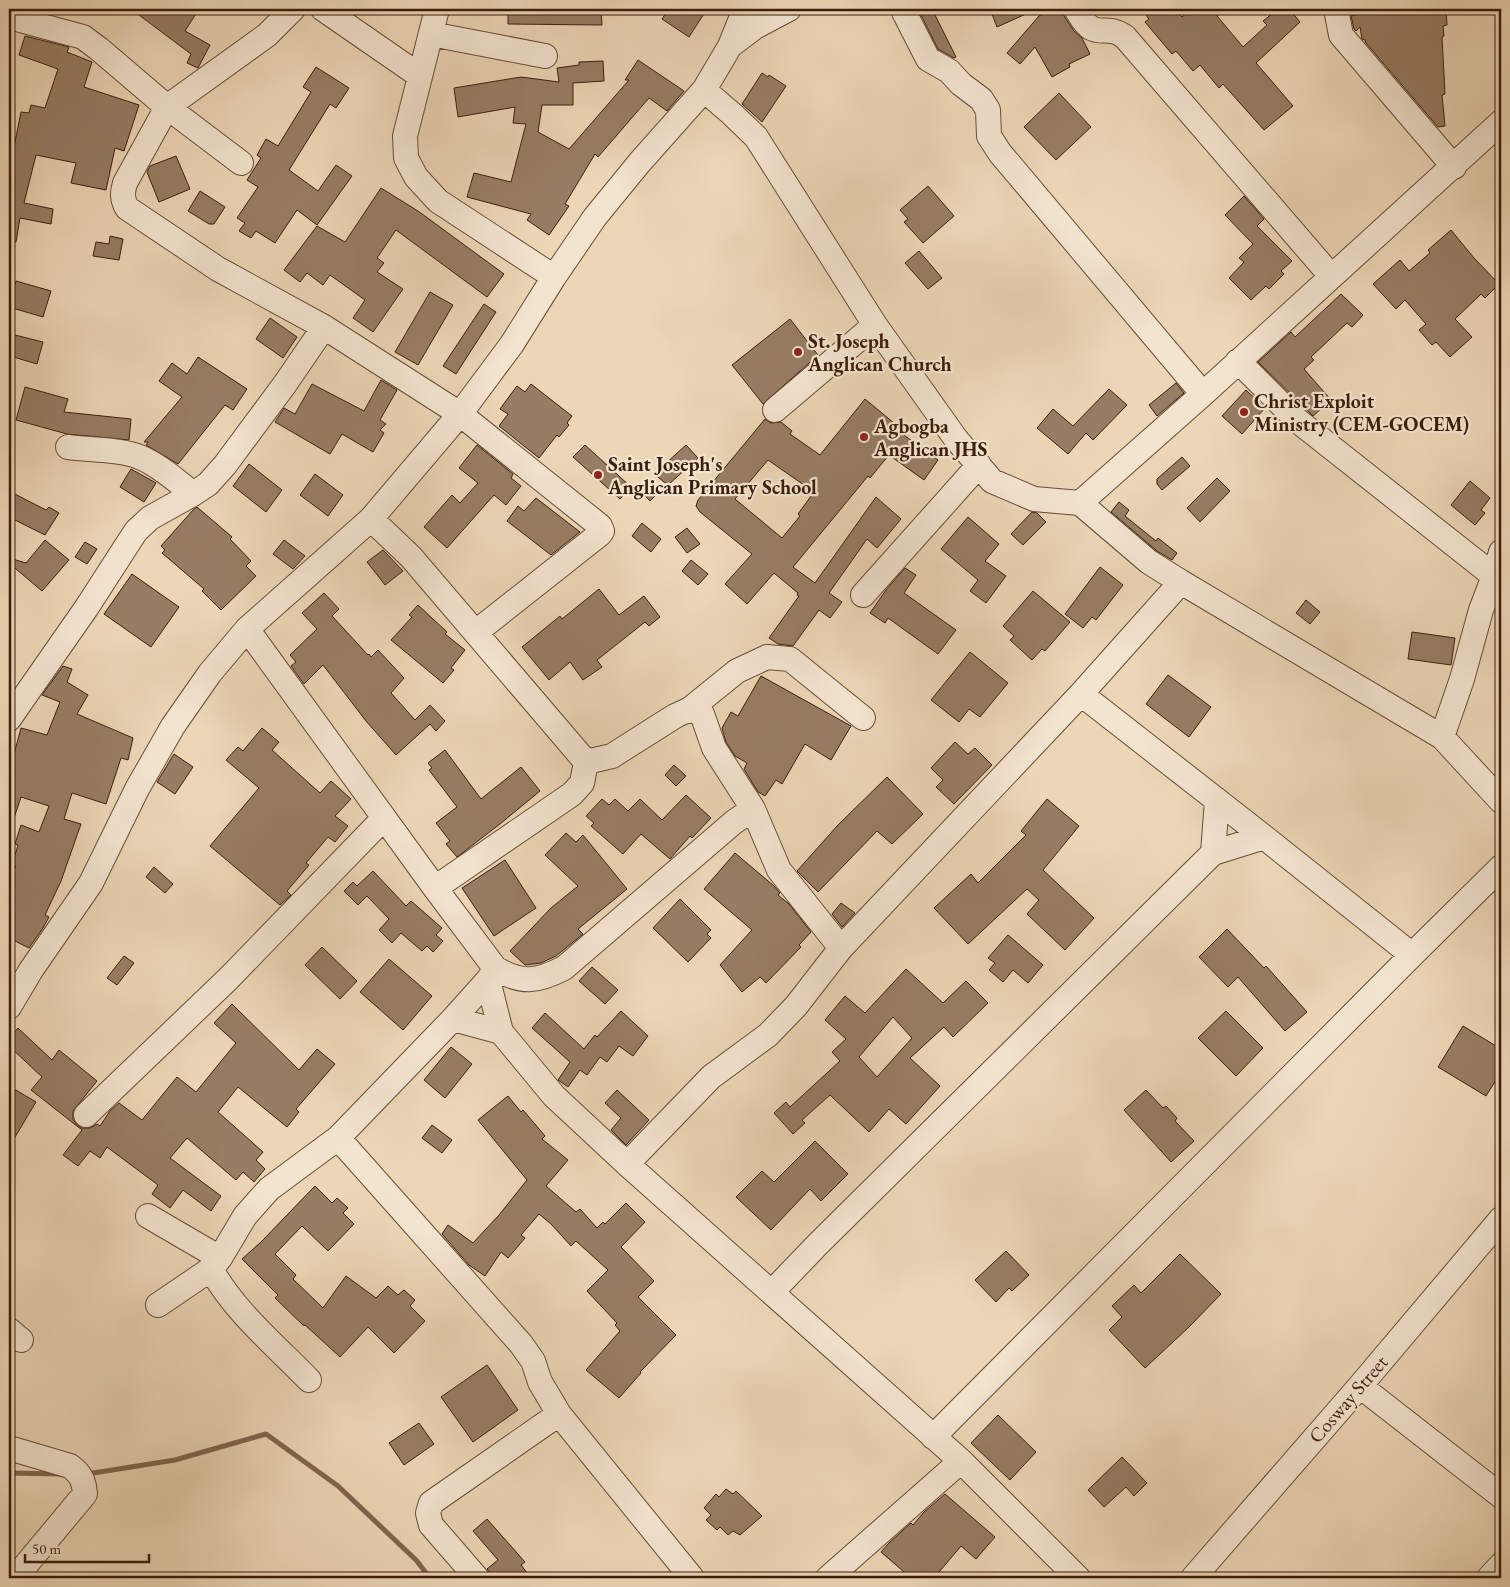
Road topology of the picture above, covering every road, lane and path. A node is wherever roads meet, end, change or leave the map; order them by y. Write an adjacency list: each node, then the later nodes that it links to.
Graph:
1 (10, 9): 10 (street)
2 (293, 9): 16 (street)
3 (323, 9): 14 (street)
4 (437, 9): 11 (street)
5 (745, 9): 12 (street)
6 (788, 9): 12 (street)
7 (905, 9): 25 (street)
8 (1076, 9): 20 (street)
9 (1336, 9): 19 (street)
10 (9, 17): 16 (street)
11 (431, 34): 13 (street); 14 (street)
12 (730, 46): 15 (street)
13 (544, 56)
14 (420, 76): 21 (street)
15 (704, 90): 21 (street); 22 (street)
16 (167, 107): 18 (street); 23 (street)
17 (1501, 122): 19 (street)
18 (241, 163)
19 (1454, 167): 20 (street)
20 (1331, 276): 24 (street)
21 (554, 277): 27 (street)
22 (875, 325): 26 (street); 29 (street)
23 (324, 327): 27 (street); 30 (street)
24 (1238, 362): 25 (street); 34 (street)
25 (1203, 394): 31 (street)
26 (775, 410)
27 (460, 414): 32 (street); 38 (street)
28 (68, 447): 30 (street)
29 (979, 465): 31 (street); 36 (street)
30 (193, 494): 42 (street)
31 (1080, 503): 35 (street)
32 (370, 519): 37 (street); 38 (street)
33 (1501, 552): 34 (street)
34 (1494, 576): 43 (street)
35 (1181, 582): 39 (street); 43 (street)
36 (863, 595)
37 (248, 629): 48 (street); 56 (street)
38 (476, 632): 44 (street)
39 (1081, 694): 45 (street); 53 (street)
40 (690, 709): 41 (street); 44 (street); 47 (street)
41 (863, 718)
42 (9, 719)
43 (1442, 737): 46 (street)
44 (586, 762): 52 (street)
45 (1217, 800): 49 (street); 50 (street)
46 (1501, 802)
47 (753, 809): 53 (street); 55 (street)
48 (384, 818): 52 (street); 59 (street)
49 (1264, 837): 50 (street); 54 (street)
50 (1213, 853): 65 (street)
51 (1501, 867): 54 (street)
52 (435, 888): 55 (street)
53 (841, 948): 61 (street)
54 (1412, 955): 70 (street)
55 (492, 974): 57 (street); 58 (street)
56 (9, 1007)
57 (453, 1019): 58 (street); 60 (street)
58 (501, 1032): 61 (street)
59 (86, 1115)
60 (338, 1138): 64 (street); 69 (street)
61 (627, 1164): 65 (street)
62 (148, 1216): 64 (street)
63 (1501, 1219): 68 (street, Cosway Street)
64 (215, 1264): 66 (street); 67 (street)
65 (772, 1292): 70 (street)
66 (158, 1305)
67 (309, 1380)
68 (1360, 1386): 73 (street); 80 (street, Cosway Street)
69 (559, 1414): 76 (street); 77 (street)
70 (933, 1437): 72 (street)
71 (9, 1448): 75 (street)
72 (961, 1461): 78 (street); 79 (street)
73 (1501, 1496)
74 (1501, 1565): 81 (street)
75 (15, 1578)
76 (477, 1578)
77 (692, 1578)
78 (828, 1578)
79 (1078, 1578)
80 (1193, 1578)
81 (1489, 1578)

